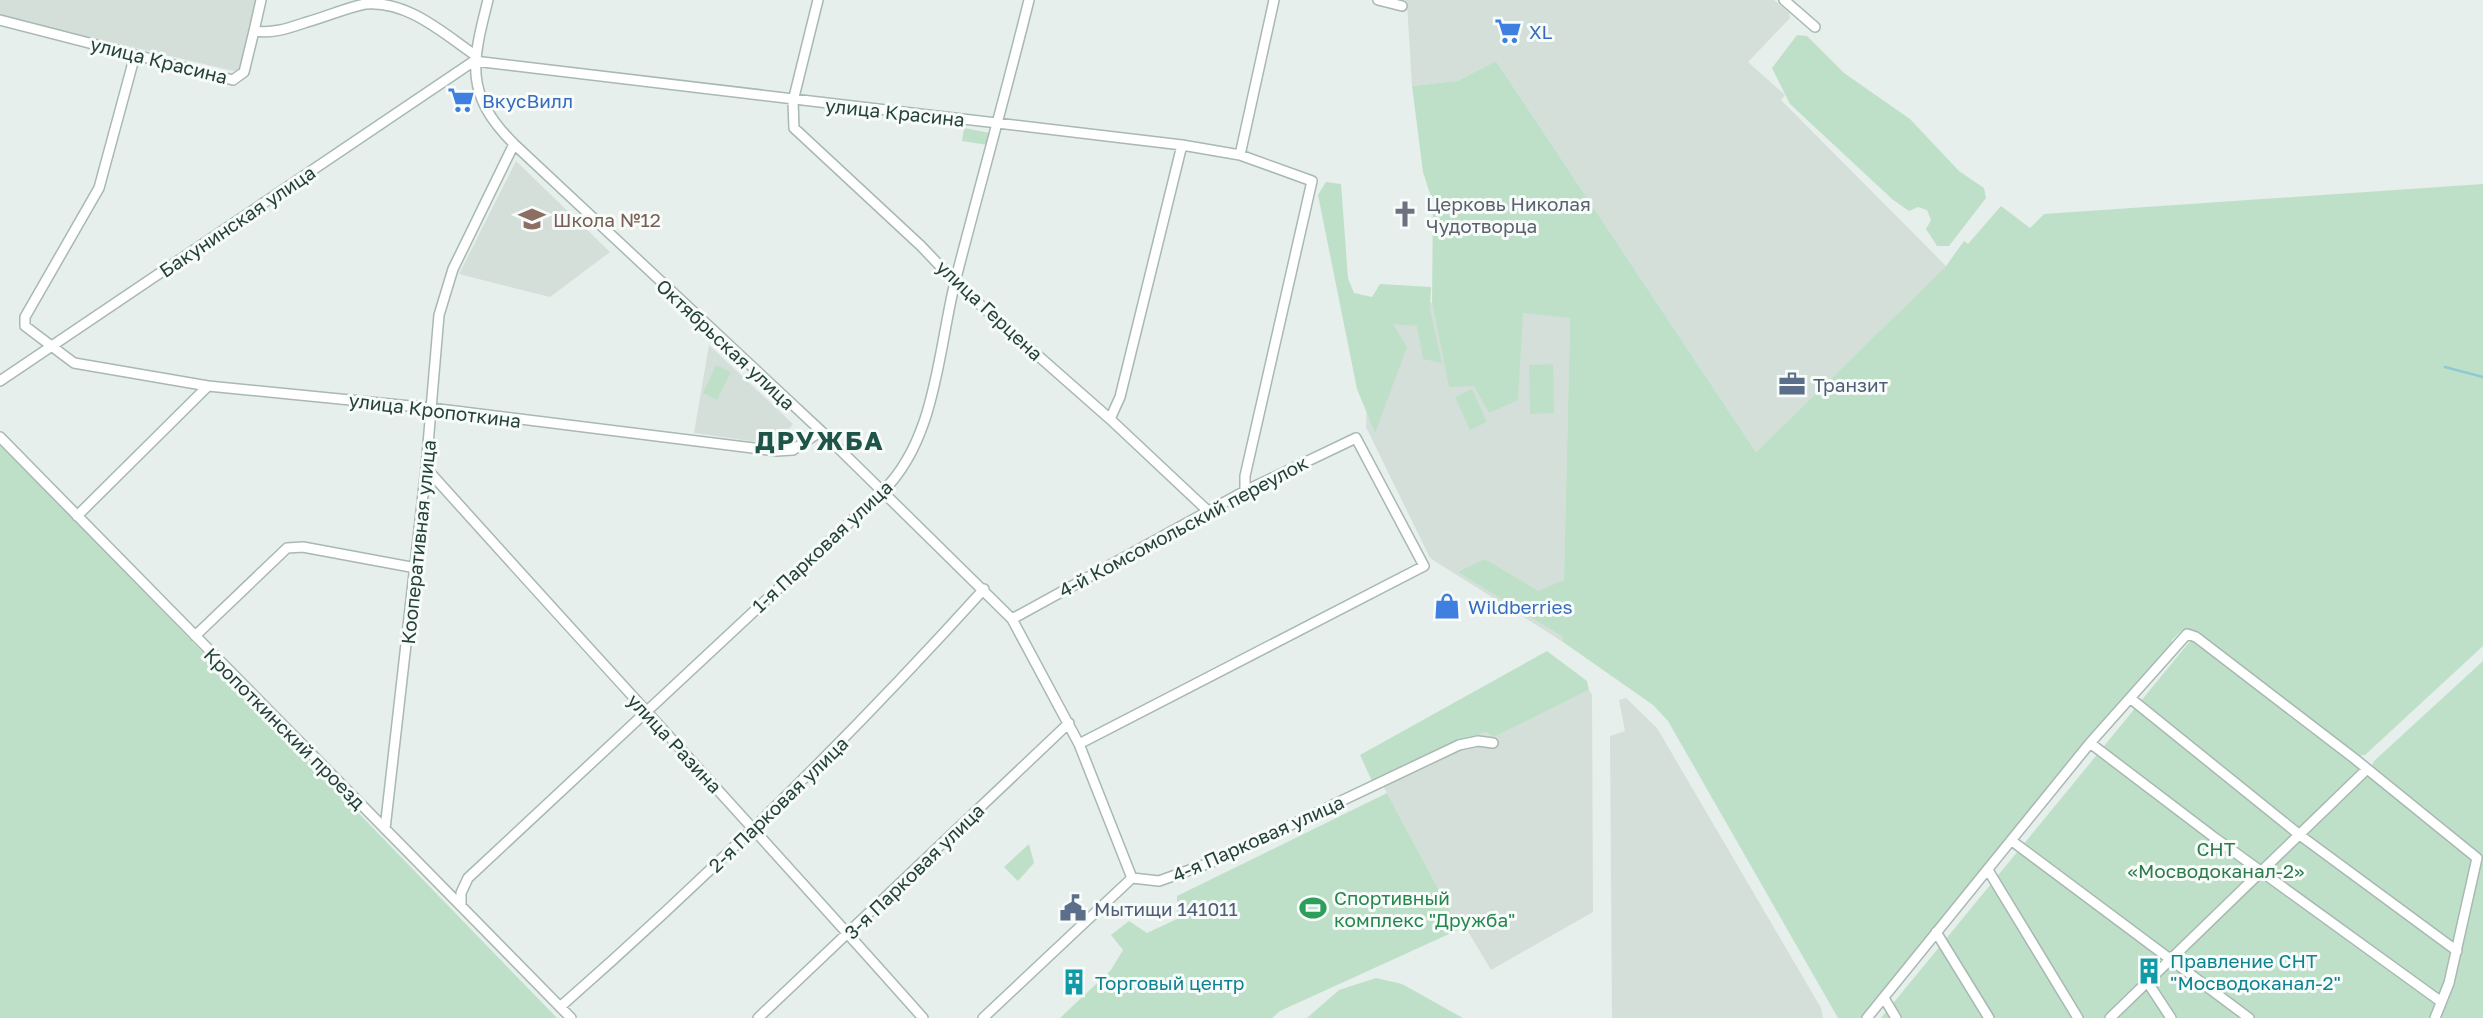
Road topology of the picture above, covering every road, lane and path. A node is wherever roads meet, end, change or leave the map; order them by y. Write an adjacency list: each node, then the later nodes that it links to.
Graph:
1 (261, 0): 11 (street)
2 (488, 0): 13 (street)
3 (818, 0): 14 (street)
4 (1029, 0): 15 (street, 1-я Парковая улица)
5 (1274, 0): 18 (street)
6 (1378, 0): 8 (street)
7 (1784, 0): 10 (street)
8 (1402, 6)
9 (0, 20): 12 (street, улица Красина)
10 (1815, 27)
11 (254, 31): 12 (street, улица Красина); 13 (street, улица Красина)
12 (135, 55): 20 (street, улица Кропоткина)
13 (475, 58): 14 (street, улица Красина); 16 (street, Октябрьская улица); 20 (street, Бакунинская улица)
14 (793, 101): 15 (street, улица Красина); 19 (street, улица Герцена)
15 (999, 123): 17 (street, улица Красина); 19 (street, 1-я Парковая улица)
16 (513, 144): 23 (street, Кооперативная улица); 25 (street, Октябрьская улица)
17 (1182, 145): 18 (street, улица Красина); 24 (street)
18 (1240, 155): 28 (street, улица Красина)
19 (956, 280): 24 (street, улица Герцена); 29 (street, 1-я Парковая улица)
20 (49, 347): 21 (street, Бакунинская улица); 22 (street, улица Кропоткина)
21 (0, 380)
22 (208, 386): 23 (street, улица Кропоткина); 31 (street)
23 (431, 408): 25 (street, улица Кропоткина); 27 (street, Кооперативная улица)
24 (1110, 419): 30 (street, улица Герцена)
25 (821, 431): 29 (street, Октябрьская улица)
26 (0, 437): 31 (street, Кропоткинский проезд)
27 (426, 468): 32 (street, Кооперативная улица); 37 (street, улица Разина)
28 (1245, 491): 30 (street, 4-й Комсомольский переулок); 41 (street, 4-й Комсомольский переулок)
29 (882, 492): 33 (street, Октябрьская улица); 37 (street, 1-я Парковая улица)
30 (1208, 510): 34 (street, 4-й Комсомольский переулок)
31 (77, 516): 35 (street, Кропоткинский проезд)
32 (416, 568): 35 (street); 44 (street, Кооперативная улица)
33 (984, 589): 34 (street, Октябрьская улица); 43 (street, 2-я Парковая улица)
34 (1012, 619): 38 (street, Октябрьская улица)
35 (195, 636): 44 (street, Кропоткинский проезд)
36 (2130, 698): 40 (street); 42 (street); 45 (street)
37 (645, 712): 43 (street, улица Разина); 50 (street, 1-я Парковая улица)
38 (1069, 723): 41 (street, Октябрьская улица); 52 (street, 3-я Парковая улица)
39 (1493, 743): 49 (street, 4-я Парковая улица)
40 (2090, 743): 46 (street); 48 (street)
41 (1079, 744): 49 (street, Октябрьская улица)
42 (2367, 769): 45 (street); 53 (street)
43 (754, 826): 52 (street, улица Разина); 58 (street, 2-я Парковая улица)
44 (385, 829): 50 (street, Кропоткинский проезд)
45 (2301, 836): 48 (street); 53 (street)
46 (2012, 841): 47 (street); 54 (street)
47 (1988, 870): 51 (street); 66 (street)
48 (2261, 872): 54 (street); 57 (street)
49 (1132, 878): 62 (street)
50 (461, 906): 58 (street, Кропоткинский проезд)
51 (1937, 932): 56 (street); 65 (street)
52 (850, 934): 60 (street, 3-я Парковая улица); 61 (street, улица Разина)
53 (2457, 951): 70 (street)
54 (2170, 959): 55 (street); 69 (street)
55 (2148, 983): 67 (street); 68 (street)
56 (1884, 998): 63 (street); 64 (street)
57 (2440, 1001)
58 (560, 1007): 59 (street, Кропоткинский проезд)
59 (571, 1018)
60 (758, 1018)
61 (923, 1018)
62 (983, 1018)
63 (1867, 1018)
64 (1896, 1018)
65 (1989, 1018)
66 (2077, 1018)
67 (2110, 1018)
68 (2171, 1018)
69 (2249, 1018)
70 (2435, 1018)

